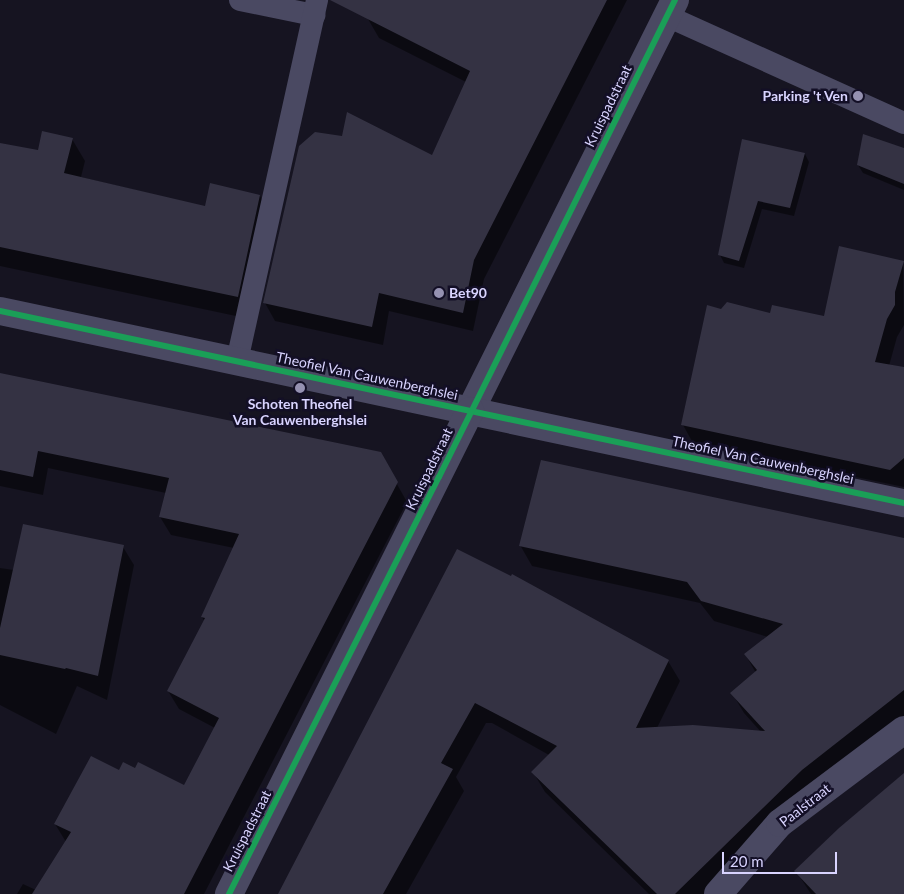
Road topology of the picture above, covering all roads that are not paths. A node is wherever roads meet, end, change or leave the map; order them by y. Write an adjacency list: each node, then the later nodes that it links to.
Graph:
1 (240, 0): 2 (lane)
2 (316, 7): 6 (lane)
3 (671, 8): 4 (lane); 7 (street, Kruispadstraat)
4 (904, 122)
5 (0, 311): 6 (street, Theofiel Van Cauwenberghslei)
6 (237, 361): 7 (street, Theofiel Van Cauwenberghslei)
7 (470, 411): 8 (street, Theofiel Van Cauwenberghslei); 10 (street, Kruispadstraat)
8 (904, 503)
9 (904, 730): 11 (street, Paalstraat)
10 (229, 894)
11 (718, 894)

